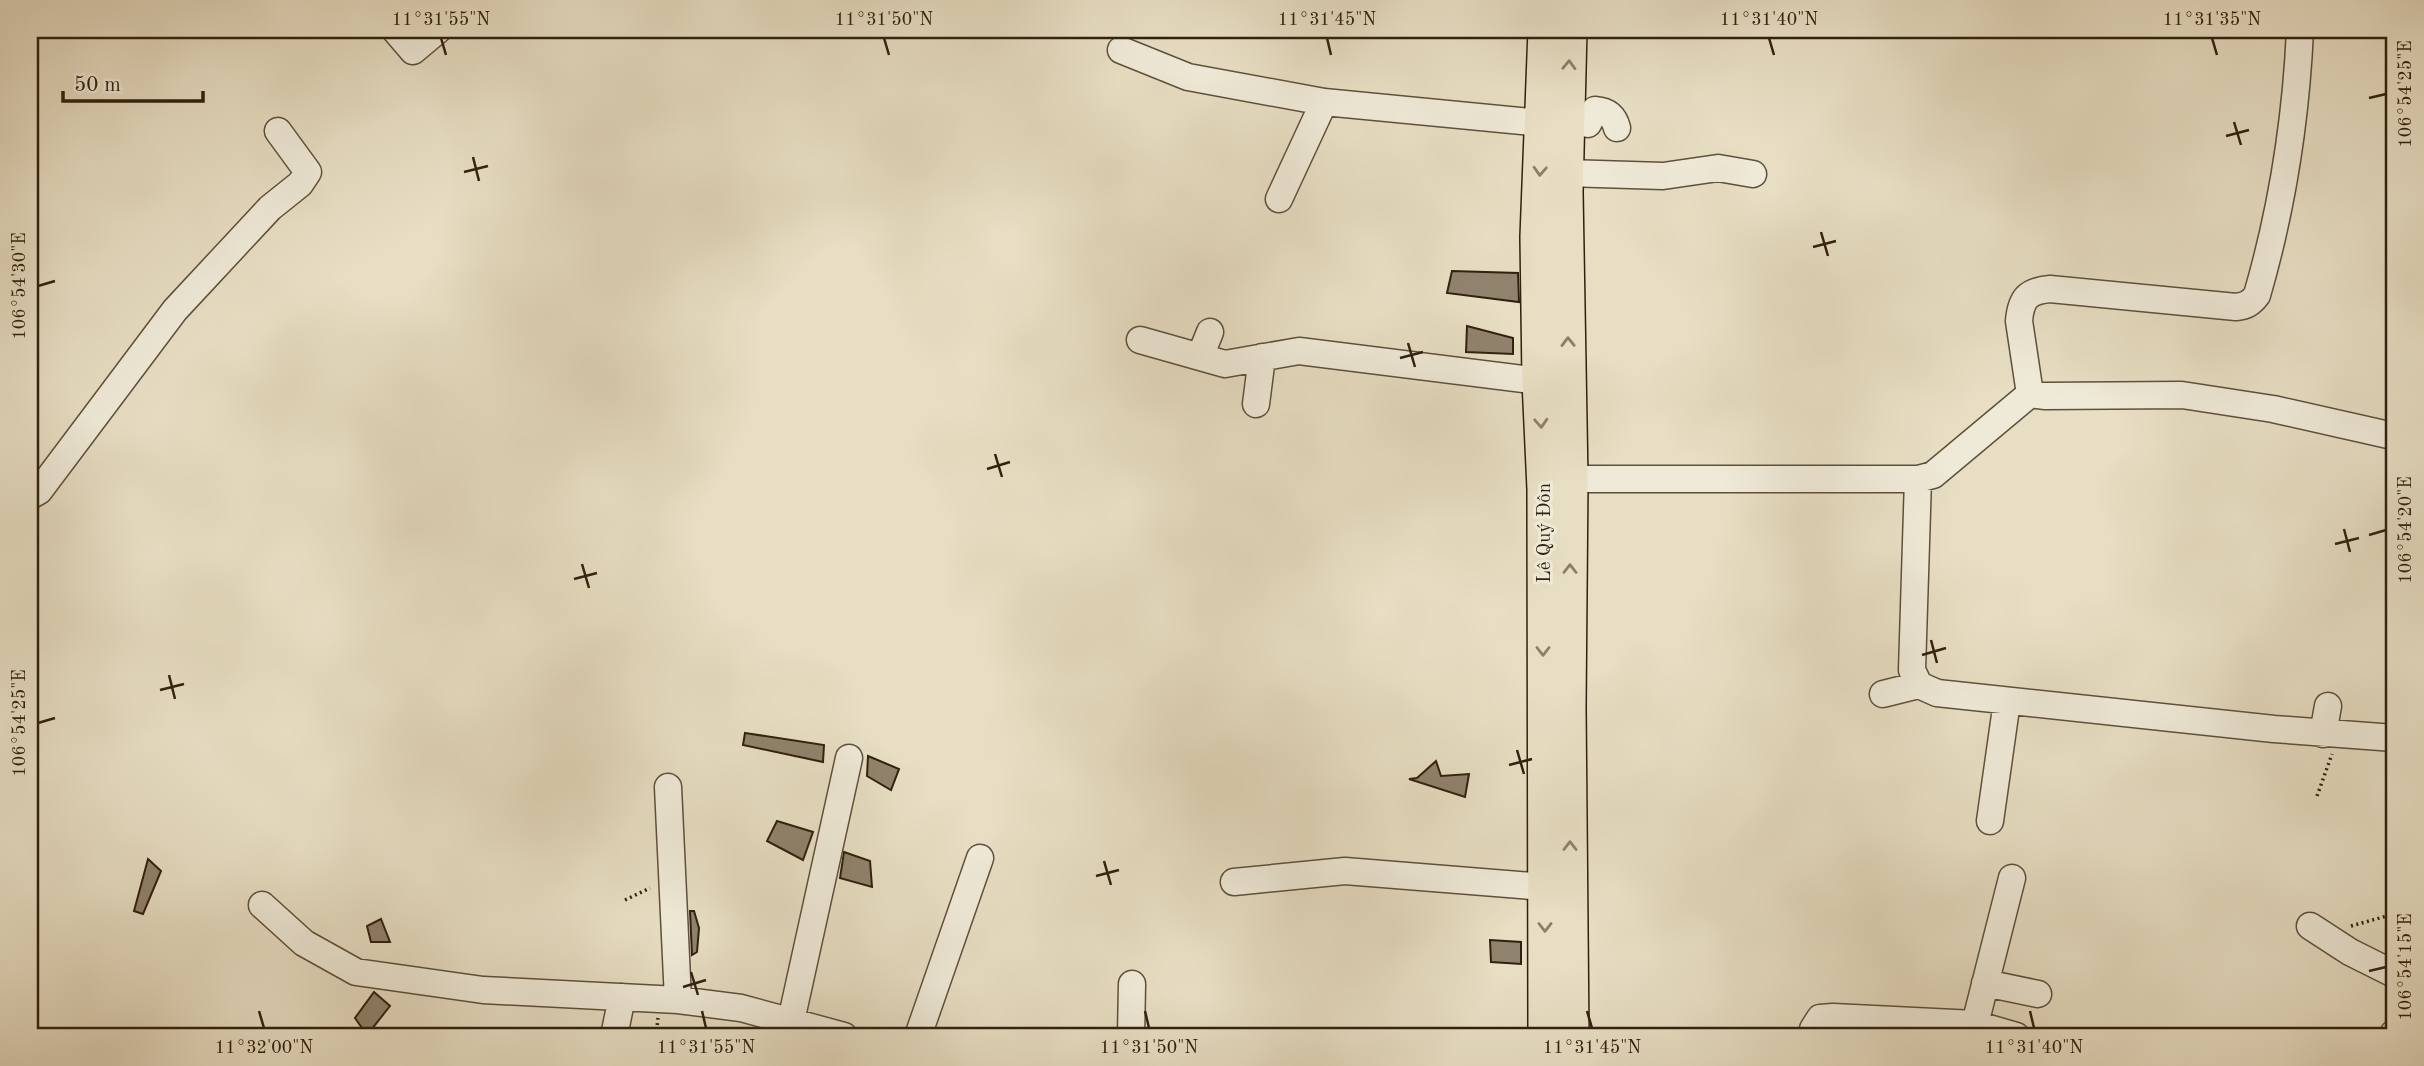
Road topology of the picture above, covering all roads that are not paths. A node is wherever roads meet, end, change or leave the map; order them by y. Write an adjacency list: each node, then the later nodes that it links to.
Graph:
1 (395, 30): 2 (street)
2 (438, 30)
3 (1545, 30): 8 (main road, Lê Quý Đôn)
4 (1570, 30): 8 (main road, Lê Quý Đôn, one-way to 4)
5 (2300, 30): 19 (street)
6 (1121, 50): 7 (street)
7 (1324, 102): 8 (street); 13 (street)
8 (1555, 122): 9 (street); 11 (main road, Lê Quý Đôn); 18 (main road, Lê Quý Đôn, one-way to 18)
9 (1616, 128)
10 (278, 131): 24 (street)
11 (1566, 173): 12 (street); 22 (main road, Lê Quý Đôn, one-way to 11)
12 (1753, 174)
13 (1279, 199)
14 (1210, 332): 16 (street)
15 (1140, 340): 16 (street)
16 (1200, 357): 17 (street)
17 (1262, 357): 18 (street); 20 (street)
18 (1539, 381): 29 (main road, Lê Quý Đôn, one-way to 29)
19 (2029, 394): 21 (street); 23 (street)
20 (1256, 404)
21 (2393, 436)
22 (1571, 479): 23 (street); 29 (main road, Lê Quý Đôn, one-way to 22)
23 (1918, 480): 25 (street)
24 (30, 496)
25 (1919, 685): 26 (street); 27 (street)
26 (1883, 694)
27 (2007, 701): 30 (street); 34 (street)
28 (2329, 706): 30 (street)
29 (1556, 708): 38 (main road, Lê Quý Đôn); 54 (main road, Lê Quý Đôn, one-way to 29)
30 (2331, 735): 31 (street)
31 (2394, 738)
32 (849, 758): 48 (street)
33 (668, 787): 46 (street)
34 (1990, 821)
35 (980, 858): 51 (street)
36 (2011, 878): 42 (street)
37 (1234, 882): 38 (street)
38 (1544, 887): 53 (main road, Lê Quý Đôn, one-way to 53)
39 (262, 905): 45 (street)
40 (2319, 932): 41 (street)
41 (2394, 974)
42 (1986, 983): 44 (street); 47 (street)
43 (1132, 984): 52 (street)
44 (2038, 994)
45 (622, 997): 46 (street); 49 (street)
46 (678, 1000): 48 (street)
47 (1975, 1024): 55 (street); 56 (street)
48 (801, 1027): 50 (street)
49 (614, 1036)
50 (844, 1036)
51 (918, 1036)
52 (1131, 1036)
53 (1545, 1036)
54 (1572, 1036)
55 (1812, 1036)
56 (2016, 1036)

